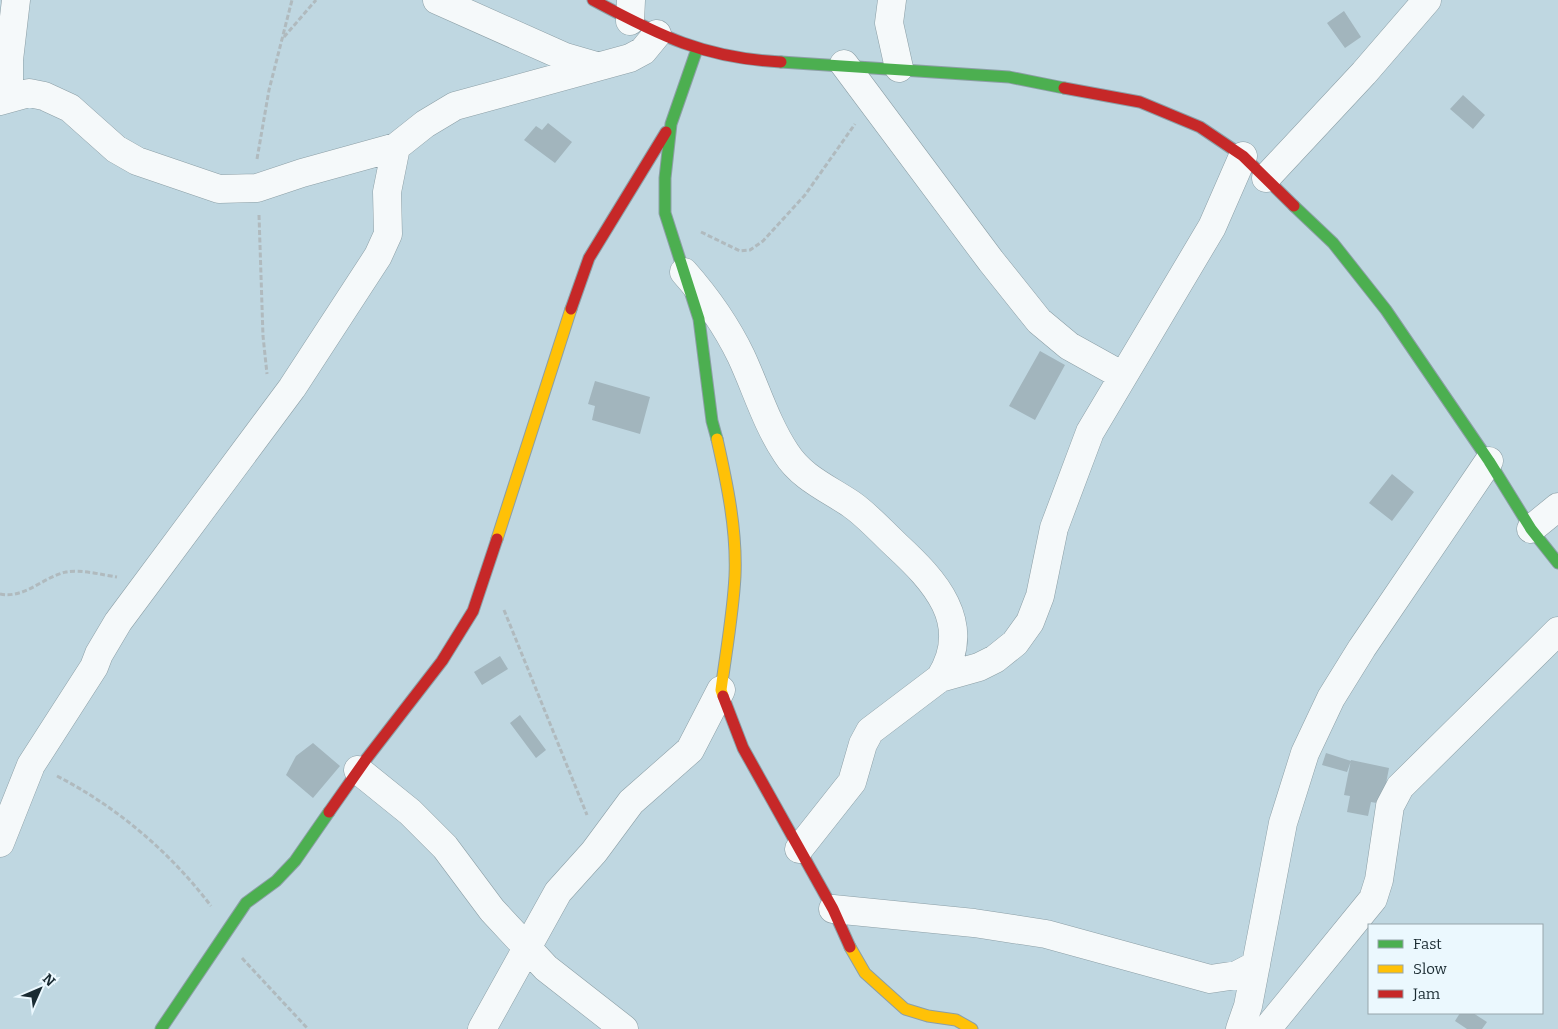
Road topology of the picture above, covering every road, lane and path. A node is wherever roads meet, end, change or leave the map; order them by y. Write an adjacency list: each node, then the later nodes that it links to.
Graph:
1 (16, 0): 15 (street)
2 (292, 0): 10 (path)
3 (316, 0): 10 (path)
4 (437, 0): 13 (street)
5 (593, 0): 8 (street)
6 (892, 0): 14 (street)
7 (1427, 0): 20 (street)
8 (630, 11): 9 (street)
9 (657, 34): 11 (street); 13 (street)
10 (284, 38): 21 (path)
11 (696, 49): 12 (street); 17 (street)
12 (844, 64): 14 (street); 16 (street)
13 (596, 66): 18 (street)
14 (898, 68): 19 (street)
15 (4, 100): 21 (street)
16 (871, 100): 22 (path); 24 (street)
17 (671, 124): 22 (street); 31 (street)
18 (396, 147): 21 (street); 25 (street)
19 (1243, 156): 20 (street); 24 (street)
20 (1266, 178): 26 (street)
21 (257, 188): 25 (path)
22 (665, 214): 23 (street)
23 (684, 272): 34 (street); 35 (street)
24 (1123, 376): 34 (street)
25 (269, 419): 30 (street)
26 (1490, 461): 28 (street); 44 (street)
27 (1558, 507): 28 (street)
28 (1531, 529): 29 (street)
29 (1558, 563)
30 (155, 572): 32 (path); 36 (street)
31 (484, 577): 37 (street); 39 (path)
32 (0, 594)
33 (1558, 631): 52 (street)
34 (940, 678): 40 (street)
35 (721, 690): 39 (street); 40 (street)
36 (31, 765): 38 (street); 42 (path)
37 (358, 770): 42 (street); 43 (street)
38 (0, 842)
39 (599, 845): 43 (street)
40 (799, 849): 41 (street)
41 (833, 909): 44 (street); 45 (street)
42 (226, 934): 46 (street); 47 (path)
43 (526, 947): 48 (street); 49 (street)
44 (1256, 965): 51 (street)
45 (925, 1023): 50 (street)
46 (161, 1029)
47 (308, 1029)
48 (482, 1029)
49 (624, 1029)
50 (972, 1029)
51 (1240, 1029)
52 (1267, 1029)

